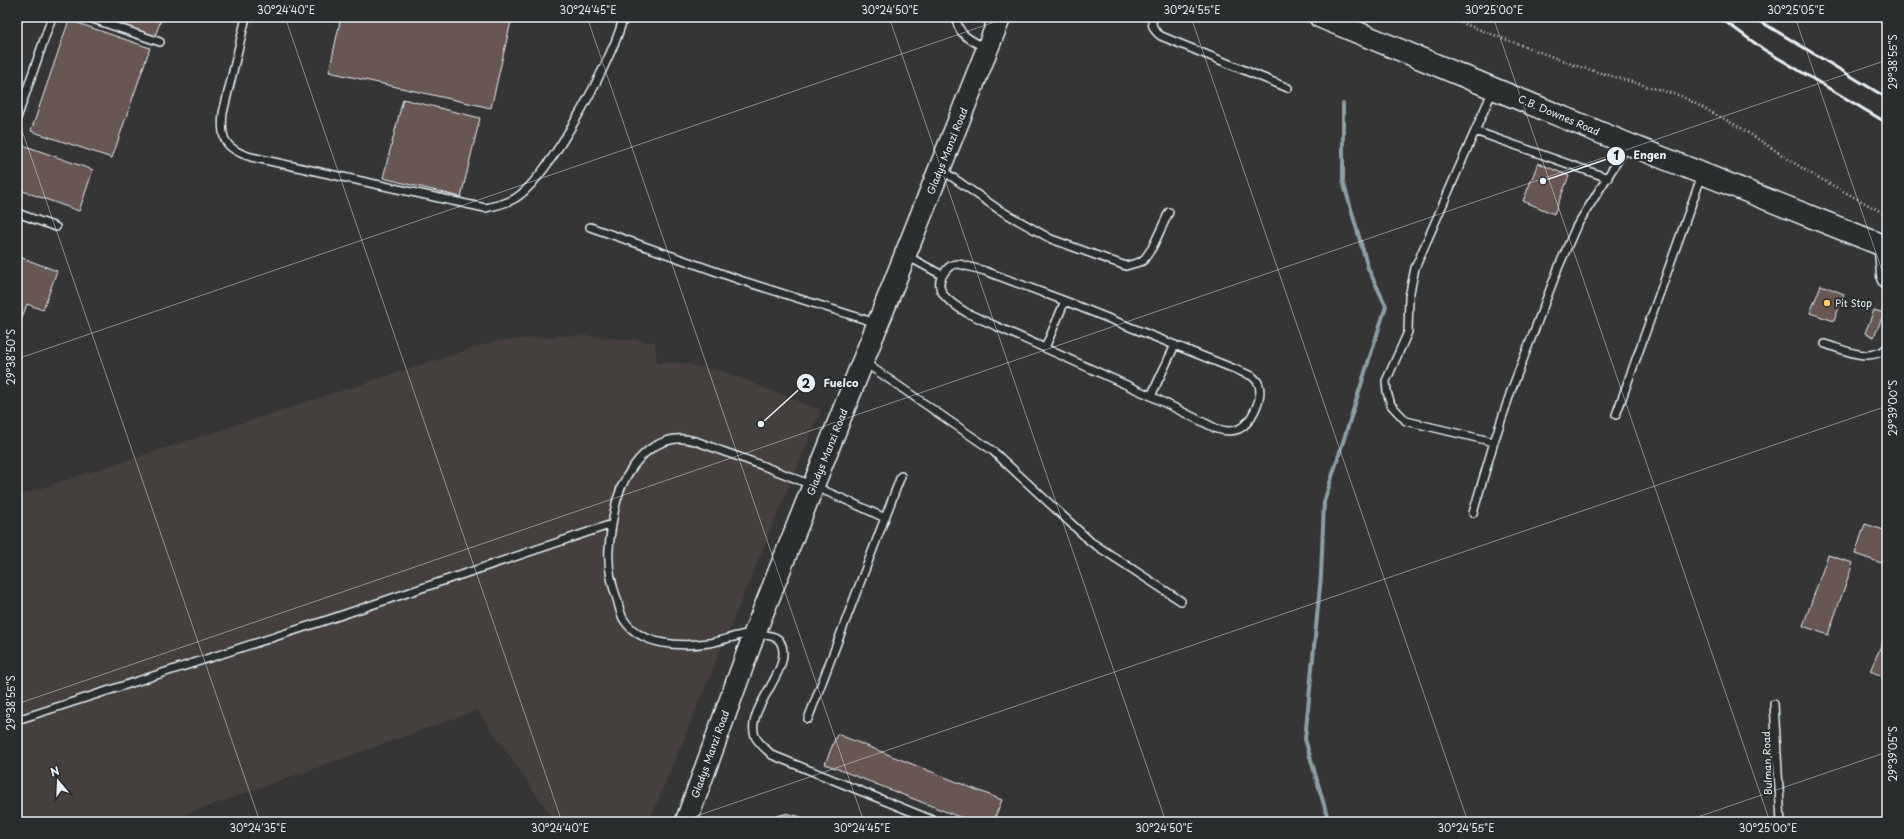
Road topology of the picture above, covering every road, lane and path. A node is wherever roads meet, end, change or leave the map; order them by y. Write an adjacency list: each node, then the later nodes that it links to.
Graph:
1 (52, 17): 14 (lane)
2 (87, 17): 10 (lane)
3 (246, 17): 4 (lane)
4 (624, 17)
5 (956, 17): 11 (lane)
6 (1000, 17): 11 (main road, Gladys Manzi Road)
7 (1153, 17): 12 (lane)
8 (1320, 17): 13 (main road, C.B. Downes Road)
9 (1446, 17): 22 (path)
10 (160, 42)
11 (987, 49): 17 (main road, Gladys Manzi Road)
12 (1288, 88)
13 (1494, 88): 15 (lane); 16 (main road, C.B. Downes Road)
14 (17, 118)
15 (1476, 131): 19 (lane); 38 (lane)
16 (1628, 144): 18 (main road, C.B. Downes Road); 19 (lane)
17 (940, 168): 20 (lane); 26 (main road, Gladys Manzi Road)
18 (1702, 174): 25 (main road, C.B. Downes Road); 37 (lane)
19 (1608, 178): 38 (lane)
20 (1169, 212)
21 (17, 213): 23 (lane)
22 (1887, 215)
23 (56, 227)
24 (590, 227): 30 (lane)
25 (1882, 245): 28 (lane)
26 (905, 255): 27 (lane); 30 (main road, Gladys Manzi Road)
27 (942, 275): 29 (lane); 33 (lane)
28 (1887, 290)
29 (1065, 301): 32 (lane); 33 (lane)
30 (878, 324): 35 (main road, Gladys Manzi Road)
31 (1825, 344): 34 (lane)
32 (1175, 345): 36 (lane); 36 (lane)
33 (1045, 348): 36 (lane)
34 (1887, 348)
35 (864, 362): 40 (main road, Gladys Manzi Road); 44 (lane)
36 (1151, 396)
37 (1616, 415)
38 (1494, 442): 41 (lane)
39 (901, 476): 42 (lane)
40 (814, 485): 42 (lane); 43 (lane); 45 (main road, Gladys Manzi Road)
41 (1473, 513)
42 (885, 518): 47 (lane)
43 (612, 524): 45 (lane); 48 (lane)
44 (1182, 601)
45 (756, 632): 49 (main road, Gladys Manzi Road); 52 (lane)
46 (1774, 704): 53 (lane, Bulman Road)
47 (808, 719)
48 (17, 720)
49 (686, 822)
50 (770, 822): 51 (lane)
51 (803, 822)
52 (937, 822)
53 (1781, 822)

